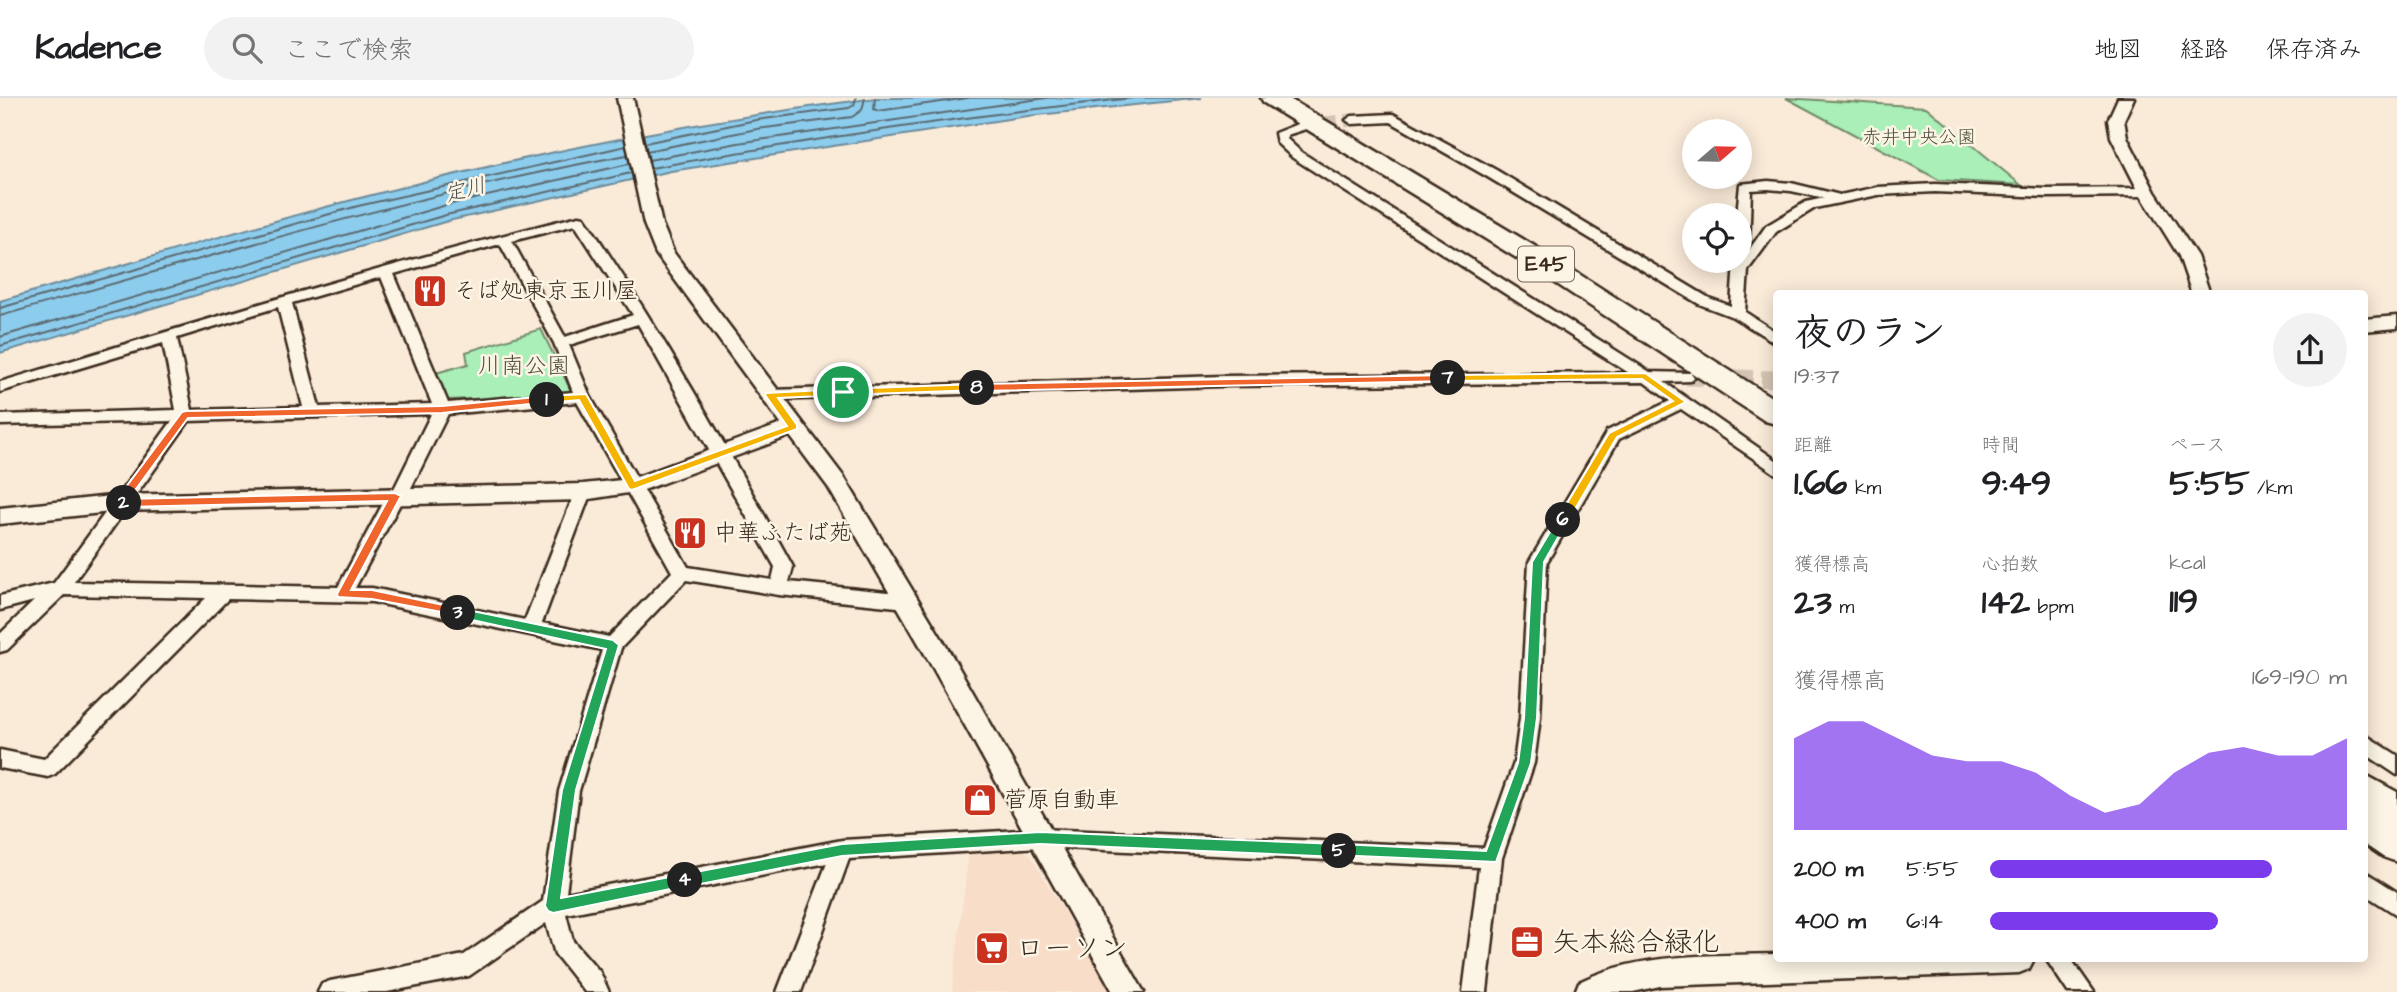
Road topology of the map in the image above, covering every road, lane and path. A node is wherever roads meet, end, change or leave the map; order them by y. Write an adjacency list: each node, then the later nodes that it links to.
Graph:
1 (625, 98): 25 (street)
2 (1272, 98): 4 (highway, E45)
3 (2126, 98): 5 (street)
4 (1320, 116): 14 (street); 21 (street); 24 (highway, E45); 30 (highway, E45)
5 (2147, 192): 6 (street); 12 (street)
6 (1836, 198): 7 (street); 9 (street)
7 (1744, 203)
8 (503, 238): 10 (street); 15 (street); 20 (street)
9 (1752, 255)
10 (386, 272): 13 (street); 28 (street)
11 (1741, 273): 14 (street)
12 (2200, 290)
13 (284, 301): 19 (street); 29 (street)
14 (1738, 314): 18 (street)
15 (643, 317): 20 (street); 34 (street)
16 (2397, 323): 17 (street)
17 (2368, 325)
18 (1773, 336)
19 (169, 337): 23 (street); 31 (street)
20 (561, 344): 26 (street)
21 (1645, 376): 22 (street); 25 (street); 27 (street)
22 (1686, 377)
23 (0, 387)
24 (1773, 389)
25 (770, 395): 33 (street)
26 (582, 396): 28 (street); 36 (street)
27 (1681, 402): 35 (street); 60 (street)
28 (442, 409): 29 (street); 38 (street)
29 (312, 412): 31 (street)
30 (1773, 412)
31 (186, 415): 32 (street); 39 (street)
32 (0, 420)
33 (793, 427): 34 (street); 46 (street)
34 (723, 453): 36 (street); 43 (street)
35 (1773, 466)
36 (632, 486): 37 (street); 41 (street)
37 (583, 492): 38 (street); 48 (street)
38 (397, 496): 39 (street); 45 (street)
39 (120, 503): 40 (street); 42 (street)
40 (0, 516)
41 (682, 573): 43 (street); 50 (street)
42 (60, 588): 44 (street); 47 (street); 49 (street)
43 (779, 588): 46 (street)
44 (223, 592): 45 (street); 52 (street)
45 (343, 594): 48 (street)
46 (907, 601): 57 (street)
47 (0, 603)
48 (531, 628): 50 (street)
49 (0, 645)
50 (613, 645): 63 (street)
51 (2368, 744): 53 (street)
52 (0, 758)
53 (2393, 760)
54 (2368, 794): 55 (highway)
55 (2397, 813)
56 (2368, 824): 58 (highway)
57 (1040, 838): 59 (street); 60 (street); 69 (street)
58 (2397, 844)
59 (842, 850): 63 (street); 68 (street)
60 (1491, 858): 70 (street)
61 (2368, 884): 62 (street)
62 (2397, 905)
63 (553, 906): 66 (street); 67 (street)
64 (1936, 962): 71 (street)
65 (2059, 962): 72 (street)
66 (339, 991)
67 (597, 992)
68 (789, 992)
69 (1129, 992)
70 (1475, 992)
71 (1590, 992)
72 (2082, 992)

